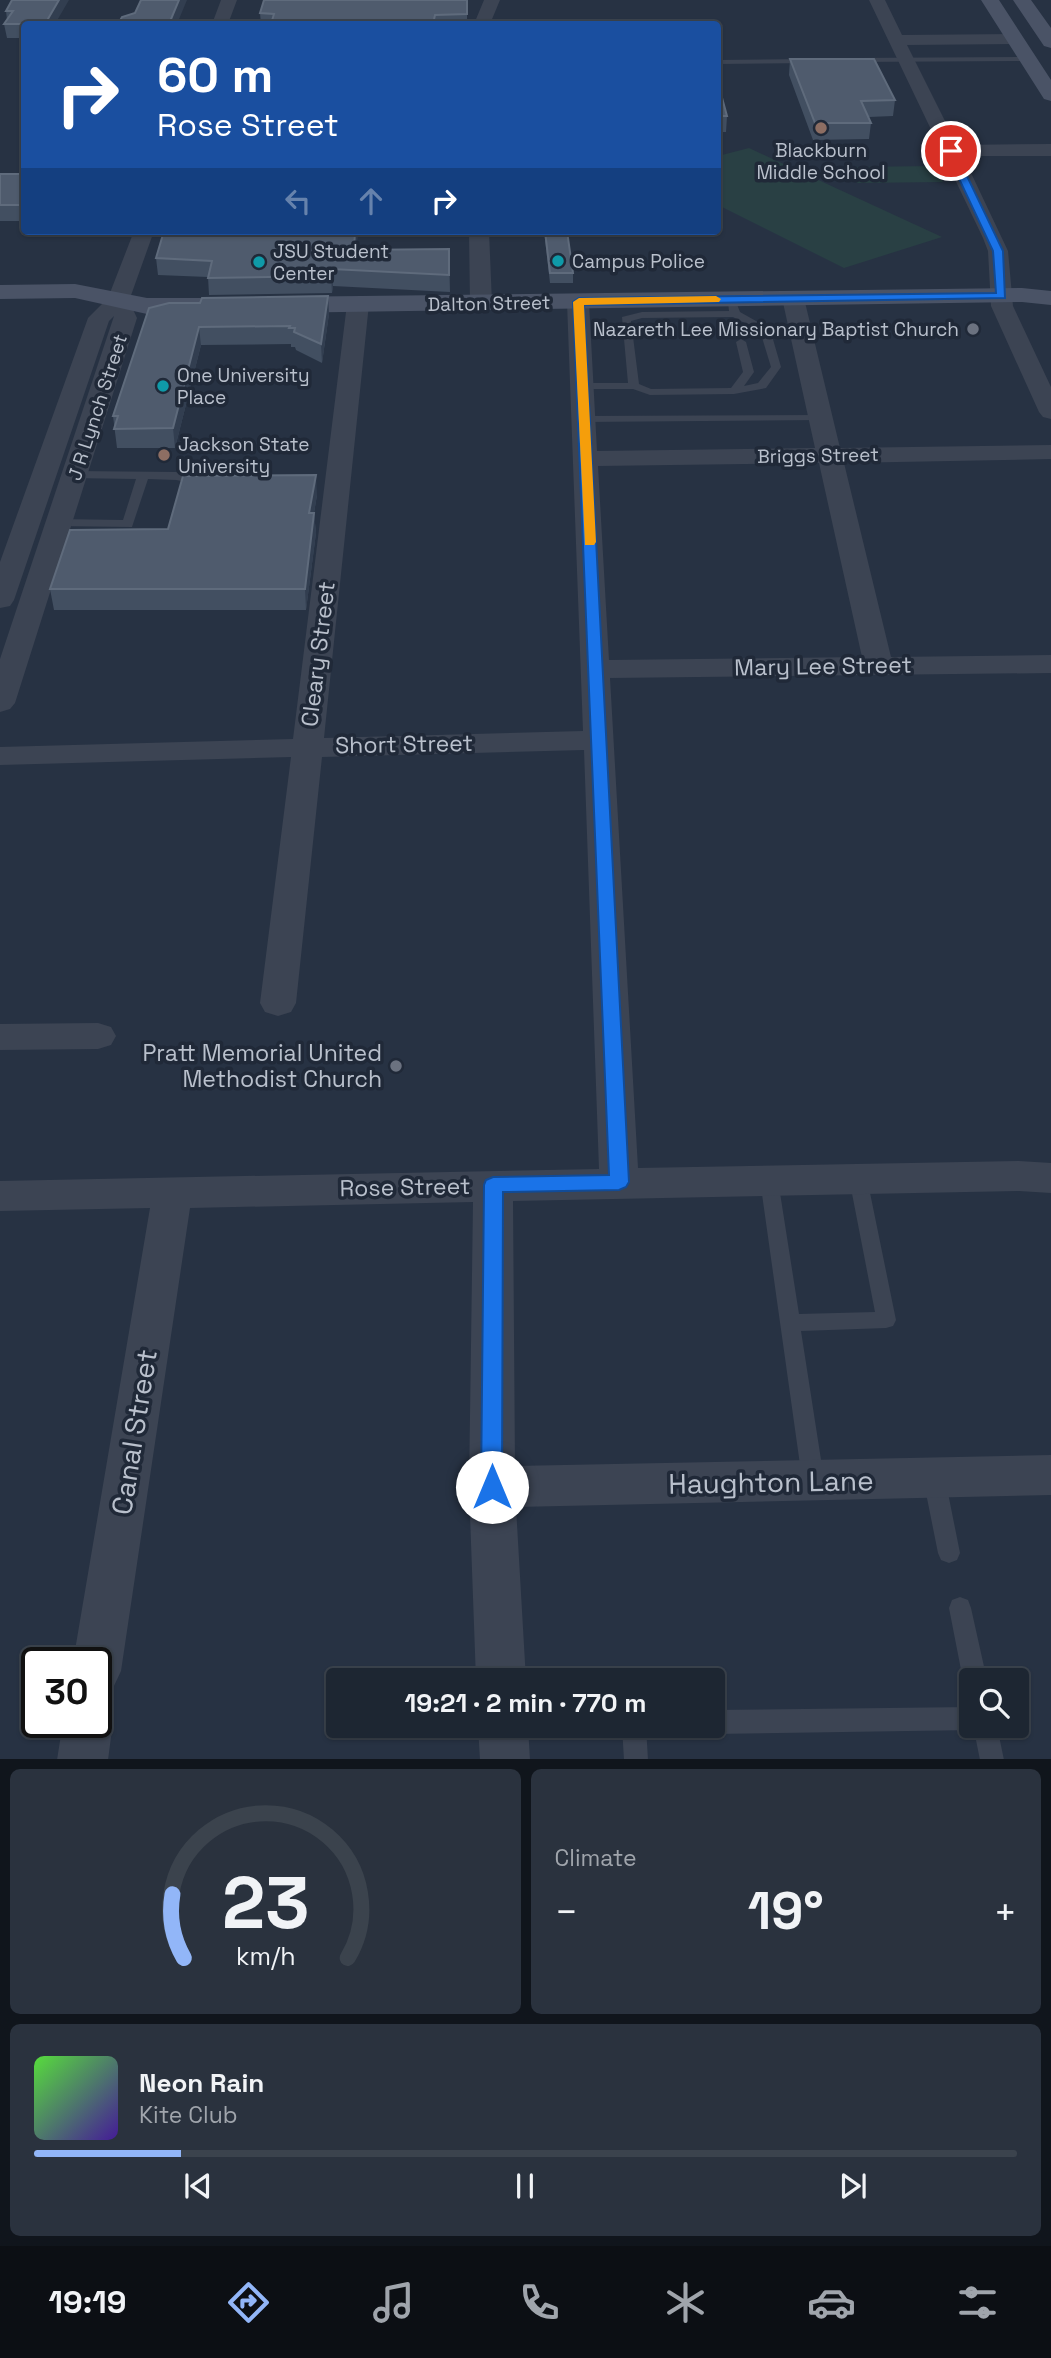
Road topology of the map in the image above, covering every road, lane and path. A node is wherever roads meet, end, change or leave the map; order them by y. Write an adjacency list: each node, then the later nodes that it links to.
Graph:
1 (229, 0): 6 (street)
2 (492, 0): 7 (street)
3 (877, 0): 9 (street)
4 (990, 0): 8 (street)
5 (1022, 0): 10 (street)
6 (221, 21)
7 (483, 21)
8 (1016, 39): 9 (street); 11 (street)
9 (897, 40): 12 (street)
10 (1051, 41)
11 (1028, 59): 12 (lane); 16 (street)
12 (906, 60): 13 (lane); 18 (street)
13 (842, 62)
14 (823, 63): 15 (lane)
15 (721, 64)
16 (1051, 95)
17 (1051, 150): 18 (street)
18 (951, 151): 23 (street)
19 (143, 235): 26 (street)
20 (479, 235): 28 (street)
21 (1051, 290): 23 (street, Dalton Street)
22 (0, 292): 26 (street, Dalton Street)
23 (1012, 295): 24 (street, Dalton Street); 25 (street, Dalton Street); 35 (street)
24 (793, 298): 30 (street, Dalton Street); 36 (street)
25 (1051, 298)
26 (118, 301): 29 (street, Dalton Street); 41 (street, J R Lynch Street); 45 (street, J R Lynch Street)
27 (579, 302): 28 (street, Dalton Street); 31 (street, Dalton Street); 32 (street)
28 (481, 303): 29 (street, Dalton Street)
29 (358, 304): 52 (street, Cleary Street)
30 (733, 307): 31 (street, Dalton Street); 34 (lane); 34 (lane)
31 (641, 308): 33 (lane)
32 (582, 386): 33 (lane); 37 (street)
33 (635, 386): 34 (lane)
34 (734, 391)
35 (1051, 412)
36 (819, 418): 37 (lane); 39 (street)
37 (584, 419): 40 (street)
38 (1051, 452): 39 (street, Briggs Street)
39 (827, 455): 40 (street, Briggs Street); 48 (street)
40 (586, 459): 49 (street)
41 (74, 475): 42 (lane); 44 (street, J R Lynch Street)
42 (143, 476): 43 (lane); 44 (lane)
43 (215, 483)
44 (59, 523): 46 (street, J R Lynch Street)
45 (0, 600)
46 (10, 643): 50 (street, J R Lynch Street)
47 (1051, 664): 48 (street, Mary Lee Street)
48 (878, 665): 49 (street, Mary Lee Street)
49 (595, 669): 51 (street)
50 (0, 703)
51 (599, 740): 52 (street, Short Street); 60 (street)
52 (307, 747): 53 (street, Short Street); 54 (street, Cleary Street)
53 (0, 756)
54 (278, 1003)
55 (98, 1035): 56 (street)
56 (0, 1037)
57 (1040, 1174): 58 (street, Rose Street)
58 (858, 1178): 59 (street, Rose Street); 64 (lane)
59 (769, 1180): 60 (street, Rose Street); 64 (lane)
60 (619, 1182): 61 (street, Rose Street)
61 (493, 1185): 62 (street, Rose Street); 68 (street)
62 (172, 1193): 63 (street, Rose Street); 71 (street, Canal Street)
63 (0, 1196)
64 (790, 1323): 67 (lane)
65 (1051, 1475): 66 (street, Haughton Lane)
66 (934, 1478): 67 (street, Haughton Lane); 69 (lane)
67 (814, 1481): 68 (street, Haughton Lane)
68 (492, 1487): 72 (street)
69 (949, 1553)
70 (960, 1608): 73 (lane)
71 (100, 1647)
72 (500, 1668)
73 (972, 1668)
74 (959, 1719): 75 (lane)
75 (725, 1722)
76 (85, 1738): 80 (street)
77 (504, 1738): 81 (street)
78 (635, 1738): 82 (lane)
79 (988, 1738): 83 (lane)
80 (82, 1759)
81 (505, 1759)
82 (636, 1759)
83 (992, 1759)

